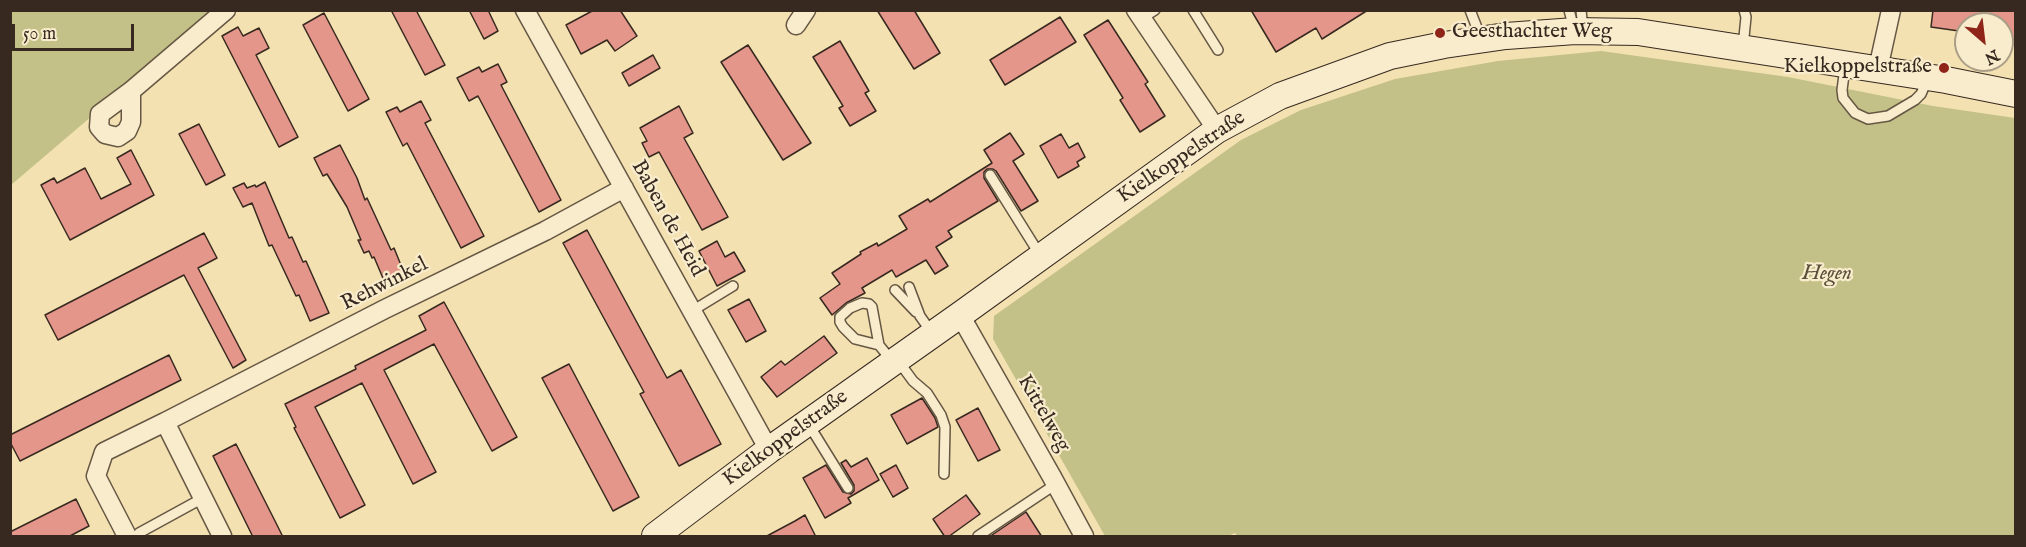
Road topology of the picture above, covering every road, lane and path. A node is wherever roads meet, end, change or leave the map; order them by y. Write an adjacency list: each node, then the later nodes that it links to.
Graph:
1 (226, 10): 15 (street)
2 (525, 10): 19 (street, Baben de Heid)
3 (1193, 10): 10 (lane)
4 (1470, 10): 9 (lane)
5 (1744, 10): 11 (lane)
6 (1891, 10): 13 (street)
7 (1144, 13): 17 (street)
8 (1577, 21): 9 (street, Kielkoppelstraße); 11 (street, Kielkoppelstraße)
9 (1482, 40): 17 (street, Kielkoppelstraße)
10 (1218, 50)
11 (1743, 50): 12 (street, Kielkoppelstraße)
12 (1845, 65): 13 (street, Kielkoppelstraße); 14 (lane)
13 (1878, 69): 14 (street, Kielkoppelstraße)
14 (1928, 78): 16 (street, Kielkoppelstraße)
15 (131, 91)
16 (2016, 94)
17 (1217, 130): 20 (street, Kielkoppelstraße)
18 (990, 175): 20 (lane)
19 (624, 188): 24 (street, Baben de Heid); 28 (street, Rehwinkel)
20 (1042, 257): 25 (street, Kielkoppelstraße)
21 (733, 286): 24 (lane)
22 (909, 287): 26 (lane)
23 (895, 290): 26 (lane)
24 (692, 311): 30 (street, Baben de Heid)
25 (960, 315): 26 (street, Kielkoppelstraße); 32 (street, Kittelweg)
26 (927, 326): 27 (street, Kielkoppelstraße)
27 (890, 356): 27 (lane); 29 (street, Kielkoppelstraße); 31 (lane)
28 (165, 422): 34 (street); 35 (street, Rehwinkel)
29 (808, 423): 30 (street, Kielkoppelstraße); 33 (lane)
30 (769, 450): 36 (street, Kielkoppelstraße)
31 (945, 474)
32 (1056, 484): 38 (lane); 39 (street, Kittelweg)
33 (848, 488)
34 (203, 498): 35 (lane); 37 (street)
35 (133, 535)
36 (659, 535)
37 (222, 537)
38 (978, 537)
39 (1084, 537)

